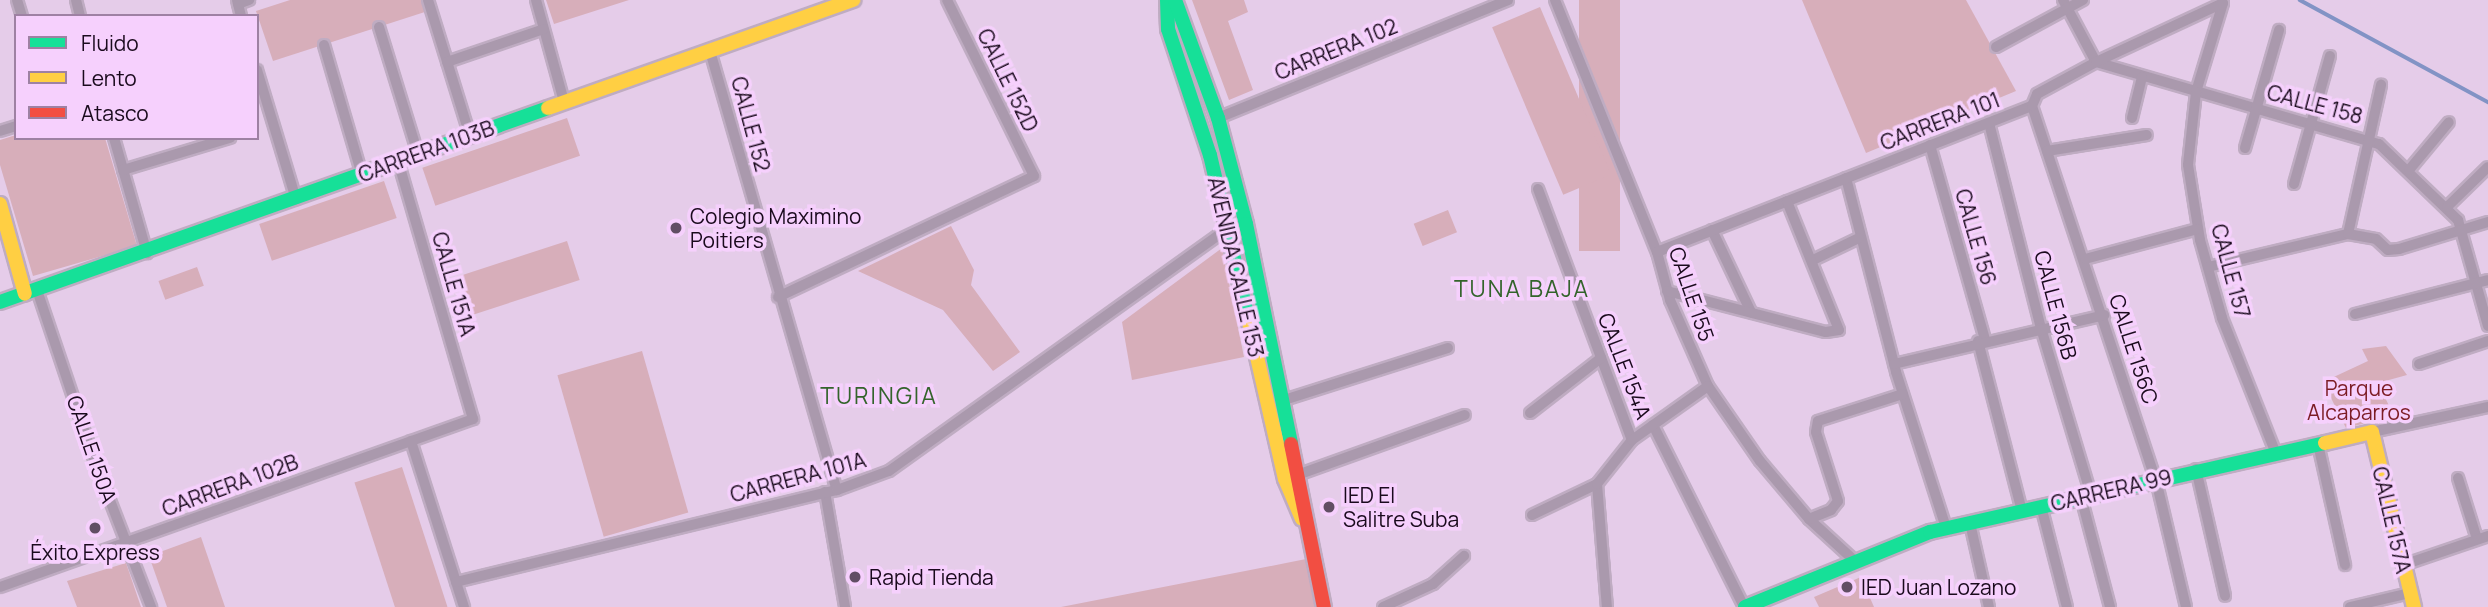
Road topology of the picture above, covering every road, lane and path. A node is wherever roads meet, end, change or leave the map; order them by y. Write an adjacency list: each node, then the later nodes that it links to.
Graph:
1 (249, 0): 11 (street)
2 (428, 0): 21 (street)
3 (536, 0): 15 (street)
4 (947, 0): 73 (street, CALLE 152D)
5 (1167, 0): 58 (street, AVENIDA CALLE 153)
6 (1175, 0): 30 (street, AVENIDA CALLE 153)
7 (1508, 0): 30 (street, CARRERA 102)
8 (1555, 0): 64 (street, CALLE 155)
9 (2083, 0): 13 (street)
10 (846, 1): 19 (street, CARRERA 103B)
11 (237, 2)
12 (2223, 3): 22 (street, CARRERA 101); 26 (street, CALLE 157)
13 (2065, 4): 18 (street); 22 (street)
14 (379, 27): 43 (street)
15 (544, 29): 21 (street); 27 (street)
16 (2279, 30): 29 (street)
17 (324, 44): 48 (street)
18 (1996, 47)
19 (710, 51): 27 (street, CARRERA 103B); 73 (street, CALLE 152)
20 (2330, 56): 34 (street)
21 (447, 62): 36 (street)
22 (2095, 62): 24 (street, CALLE 158); 28 (street, CARRERA 101)
23 (259, 77): 52 (street)
24 (2142, 78): 26 (street, CALLE 158); 31 (street)
25 (2381, 85): 37 (street)
26 (2196, 92): 29 (street, CALLE 158); 59 (street, CALLE 157)
27 (564, 102): 36 (street, CARRERA 103B)
28 (2032, 106): 32 (street, CARRERA 101); 42 (street, CALLE 156C)
29 (2256, 109): 34 (street, CALLE 158); 41 (street)
30 (1218, 118): 57 (street, AVENIDA CALLE 153)
31 (2132, 118)
32 (1989, 122): 40 (street, CARRERA 101); 79 (street, CALLE 156B)
33 (2449, 122): 47 (street)
34 (2312, 123): 37 (street, CALLE 158); 50 (street)
35 (2147, 135): 42 (street)
36 (470, 136): 43 (street, CARRERA 103B)
37 (2368, 139): 47 (street, CALLE 158); 62 (street)
38 (115, 140): 46 (street)
39 (223, 140): 46 (street)
40 (1930, 145): 49 (street, CARRERA 101); 80 (street, CALLE 156)
41 (2245, 148)
42 (2047, 151): 67 (street, CALLE 156C)
43 (418, 154): 44 (street, CARRERA 103B)
44 (398, 161): 48 (street, CARRERA 103B); 92 (street, CALLE 151A)
45 (2488, 167): 55 (street)
46 (123, 170): 65 (street)
47 (2409, 170): 55 (street, CALLE 158)
48 (362, 174): 52 (street, CARRERA 103B)
49 (1846, 178): 53 (street, CARRERA 101); 63 (street)
50 (2294, 184)
51 (1538, 189): 83 (street, CALLE 154A)
52 (296, 199): 65 (street, CARRERA 103B)
53 (1787, 201): 60 (street, CARRERA 101); 66 (street)
54 (0, 204): 72 (street, CALLE 150A)
55 (2448, 207): 61 (street, CALLE 158)
56 (2488, 222): 61 (street)
57 (1246, 224): 58 (street, CARRERA 101A); 88 (street, AVENIDA CALLE 153)
58 (1228, 228): 104 (street, CARRERA 101A); 113 (street, AVENIDA CALLE 153)
59 (2198, 229): 67 (street); 68 (street, CALLE 157)
60 (1712, 230): 64 (street, CARRERA 101); 75 (street)
61 (2461, 230): 62 (street); 70 (street, CALLE 158)
62 (2348, 234): 68 (street)
63 (1859, 238): 66 (street); 84 (street)
64 (1657, 251): 71 (street, CALLE 155)
65 (148, 253): 72 (street, CARRERA 103B)
66 (1813, 260): 75 (street)
67 (2085, 260): 77 (street, CALLE 156C)
68 (2208, 267): 98 (street, CALLE 157)
69 (2488, 280): 70 (street)
70 (2476, 284): 76 (street); 78 (street, CALLE 158)
71 (1667, 291): 75 (street); 86 (street, CALLE 155)
72 (31, 292): 74 (street, CARRERA 103B); 116 (street, CALLE 150A)
73 (778, 297): 104 (street, CALLE 152)
74 (0, 302)
75 (1752, 312)
76 (2355, 314)
77 (2104, 315): 79 (street); 102 (street, CALLE 156C)
78 (2488, 326)
79 (2041, 328): 80 (street); 106 (street, CALLE 156B)
80 (1982, 341): 84 (street); 108 (street, CALLE 156)
81 (2488, 341): 85 (street)
82 (1448, 348): 88 (street)
83 (1601, 358): 90 (street); 95 (street, CALLE 154A)
84 (1894, 364): 87 (street)
85 (2419, 365)
86 (1708, 386): 93 (street); 110 (street, CALLE 155)
87 (1903, 394): 110 (street); 112 (street)
88 (1284, 400): 100 (street, AVENIDA CALLE 153)
89 (2488, 407): 94 (street, CARRERA 99)
90 (1530, 413)
91 (1465, 415): 100 (street)
92 (473, 419): 96 (street, CARRERA 102B)
93 (1653, 425): 95 (street); 131 (street, CALLE 154A)
94 (2372, 432): 97 (street, CARRERA 99); 120 (street, CALLE 157A)
95 (1632, 440): 103 (street)
96 (411, 441): 116 (street, CARRERA 102B); 121 (street)
97 (2318, 444): 98 (street, CARRERA 99); 119 (street)
98 (2275, 452): 99 (street, CARRERA 99)
99 (2196, 469): 102 (street, CARRERA 99); 123 (street)
100 (1300, 474): 113 (street, AVENIDA CALLE 153)
101 (2458, 478): 115 (street)
102 (2156, 480): 106 (street, CARRERA 99); 135 (street, CALLE 156C)
103 (1597, 484): 109 (street); 130 (street)
104 (837, 490): 105 (street, CARRERA 101A)
105 (825, 492): 121 (street, CARRERA 101A); 127 (street)
106 (2086, 496): 107 (street, CARRERA 99); 134 (street, CALLE 156B)
107 (2041, 506): 108 (street, CARRERA 99); 133 (street)
108 (2022, 511): 111 (street, CARRERA 99)
109 (1532, 514)
110 (1809, 519): 118 (street, CALLE 155)
111 (1970, 523): 112 (street, CARRERA 99); 132 (street)
112 (1946, 528): 118 (street, CARRERA 99)
113 (1309, 533): 128 (street, AVENIDA CALLE 153)
114 (2488, 536): 115 (street)
115 (2477, 539): 120 (street)
116 (126, 542): 122 (street, CARRERA 102B); 125 (street, CALLE 150A)
117 (1464, 556): 129 (street)
118 (1856, 562): 131 (street, CARRERA 99)
119 (2345, 565)
120 (2403, 565): 124 (street, CALLE 157A)
121 (456, 582): 126 (street)
122 (0, 587)
123 (2225, 596)
124 (2412, 600): 136 (street)
125 (152, 607)
126 (464, 607)
127 (845, 607)
128 (1324, 607)
129 (1383, 607)
130 (1607, 607)
131 (1744, 607)
132 (1989, 607)
133 (2067, 607)
134 (2110, 607)
135 (2186, 607)
136 (2350, 607)

